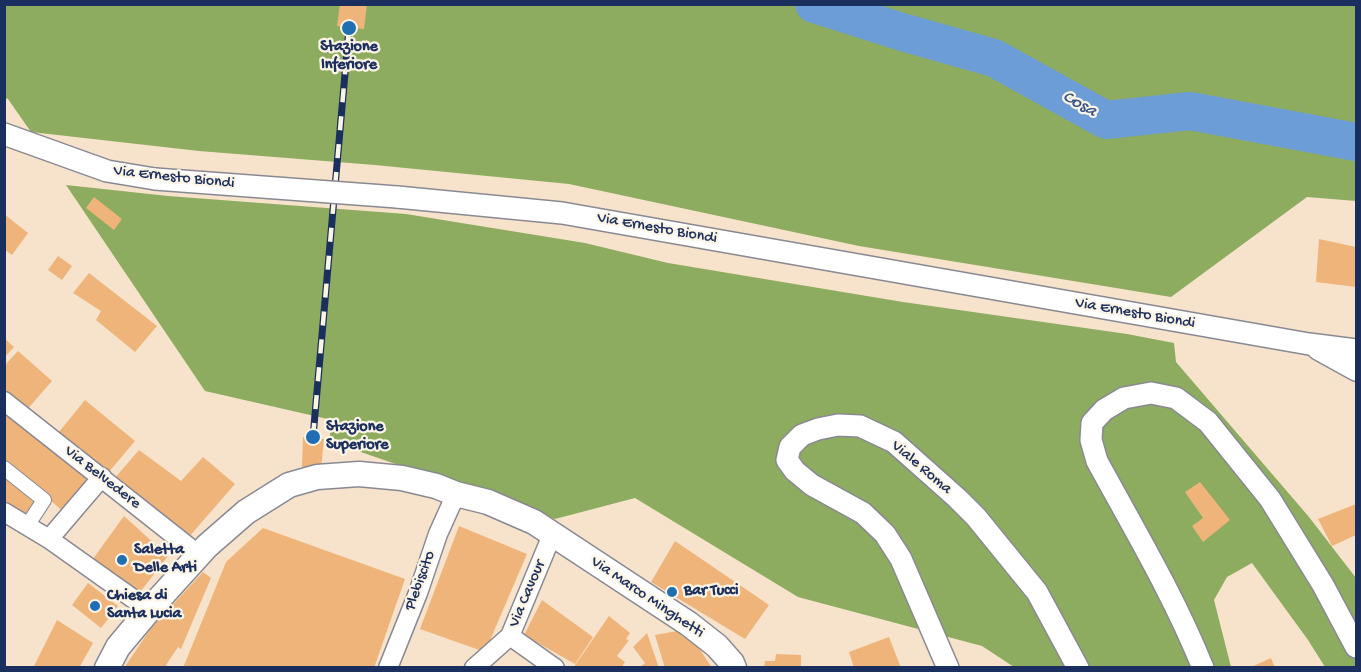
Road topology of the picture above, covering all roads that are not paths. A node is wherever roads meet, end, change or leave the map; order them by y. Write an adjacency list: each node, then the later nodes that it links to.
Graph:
1 (4, 134): 2 (street, Via Ernesto Biondi, bridge)
2 (1356, 365)
3 (4, 401): 5 (street, Via Belvedere)
4 (4, 468): 8 (street)
5 (102, 477): 10 (street); 11 (street, Via Belvedere)
6 (456, 494): 9 (main road, Via Marco Minghetti); 11 (main road, Via Marco Minghetti); 16 (street, Plebiscito)
7 (4, 512): 8 (street)
8 (27, 526): 10 (street)
9 (552, 535): 13 (street, Via Cavour); 19 (main road, Via Marco Minghetti)
10 (49, 539): 12 (street)
11 (199, 555): 12 (main road, Via Marco Minghetti)
12 (149, 610): 15 (main road, Via Marco Minghetti)
13 (510, 636): 17 (street); 18 (street, Via Cavour)
14 (1356, 647): 22 (street)
15 (107, 668)
16 (388, 668)
17 (474, 668)
18 (555, 668)
19 (734, 668)
20 (948, 668): 21 (street, Viale Roma)
21 (1078, 668)
22 (1203, 668)

